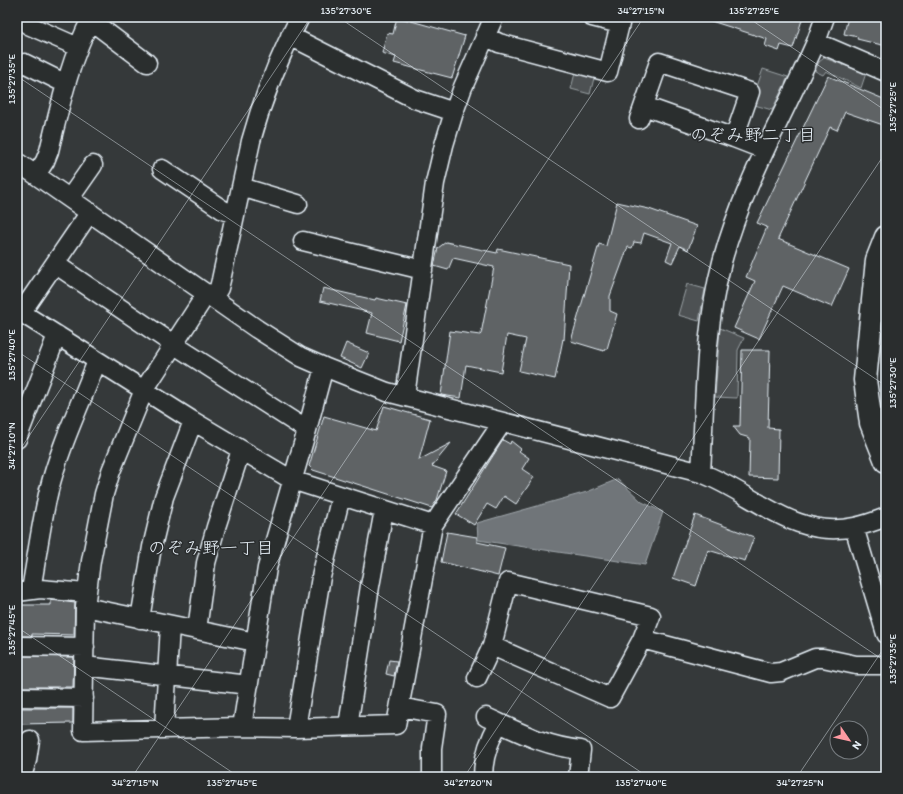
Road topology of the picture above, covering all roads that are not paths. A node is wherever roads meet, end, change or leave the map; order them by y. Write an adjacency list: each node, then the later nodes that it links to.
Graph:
1 (300, 17): 7 (street)
2 (494, 17): 8 (street)
3 (592, 17): 8 (street)
4 (825, 17): 9 (street)
5 (91, 19): 10 (street); 12 (street)
6 (28, 25): 10 (street)
7 (290, 36): 15 (street); 22 (street)
8 (484, 36): 15 (street)
9 (816, 42): 13 (street); 17 (street)
10 (78, 47): 14 (street)
11 (24, 63): 14 (street)
12 (147, 63)
13 (886, 72)
14 (66, 84): 21 (street)
15 (454, 112): 30 (street)
16 (734, 138): 16 (street); 17 (street)
17 (765, 150): 46 (street)
18 (17, 162): 21 (street)
19 (93, 165): 23 (street)
20 (162, 169): 26 (street)
21 (36, 175): 23 (street)
22 (240, 187): 24 (street); 26 (street)
23 (70, 198): 25 (street)
24 (298, 204)
25 (90, 212): 29 (street); 31 (street)
26 (235, 214): 31 (street)
27 (886, 237): 45 (main road)
28 (314, 239): 30 (street)
29 (55, 264): 32 (street); 34 (street)
30 (423, 270): 38 (street)
31 (210, 296): 34 (street); 36 (street)
32 (18, 311): 33 (street)
33 (57, 335): 35 (street); 39 (street)
34 (173, 344): 37 (street); 42 (street)
35 (97, 361): 37 (street); 53 (street)
36 (324, 367): 38 (street); 42 (street)
37 (144, 390): 40 (street); 54 (street)
38 (405, 396): 41 (street)
39 (21, 413): 43 (street)
40 (193, 421): 44 (street); 55 (street)
41 (502, 422): 46 (street); 51 (street)
42 (307, 430): 47 (street)
43 (17, 440)
44 (241, 450): 47 (street); 57 (street)
45 (886, 461)
46 (701, 473): 52 (street)
47 (292, 480): 48 (street); 60 (street)
48 (341, 496): 49 (street); 74 (street)
49 (384, 510): 51 (street); 72 (street)
50 (886, 517): 52 (street)
51 (433, 525): 71 (street)
52 (854, 527): 58 (street)
53 (24, 591): 54 (street)
54 (86, 600): 55 (street); 63 (street)
55 (140, 619): 56 (street)
56 (170, 625): 57 (street); 66 (street)
57 (197, 630): 60 (street)
58 (886, 634)
59 (642, 639): 62 (street); 62 (street); 64 (street)
60 (255, 642): 68 (street)
61 (17, 646): 63 (street)
62 (492, 646): 67 (street)
63 (85, 647): 65 (street)
64 (886, 665)
65 (84, 666): 66 (street); 70 (street)
66 (167, 675): 68 (street); 75 (street)
67 (477, 678)
68 (249, 685): 73 (street)
69 (17, 696): 70 (street)
70 (84, 698): 75 (street)
71 (400, 707): 72 (street); 78 (street)
72 (348, 726): 74 (street)
73 (242, 727): 74 (street); 75 (street)
74 (296, 728)
75 (164, 729)
76 (30, 740): 77 (street)
77 (26, 772)
78 (432, 777)
79 (483, 777): 80 (street)
80 (578, 777)

